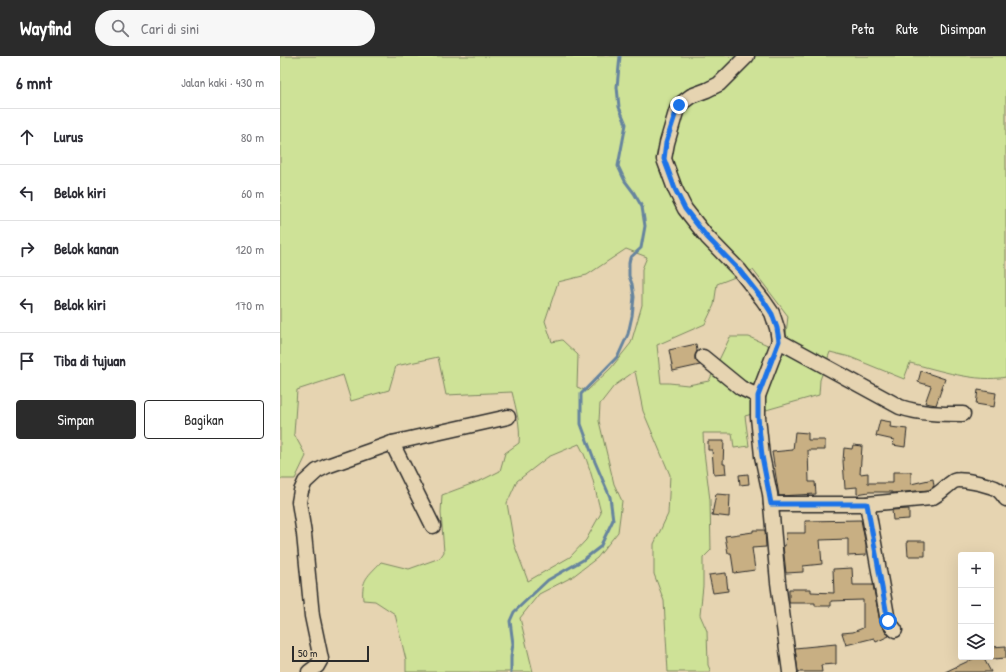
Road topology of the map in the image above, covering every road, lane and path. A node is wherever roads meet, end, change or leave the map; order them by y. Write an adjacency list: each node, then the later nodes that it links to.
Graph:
1 (747, 56): 2 (street)
2 (779, 341): 4 (street); 5 (street)
3 (703, 357): 4 (street)
4 (758, 396): 9 (street)
5 (963, 414)
6 (508, 417): 7 (street)
7 (392, 443): 11 (street); 13 (street)
8 (1006, 499): 10 (street)
9 (771, 504): 10 (street); 14 (street)
10 (867, 504): 12 (street)
11 (433, 526)
12 (895, 630)
13 (309, 672)
14 (790, 672)

